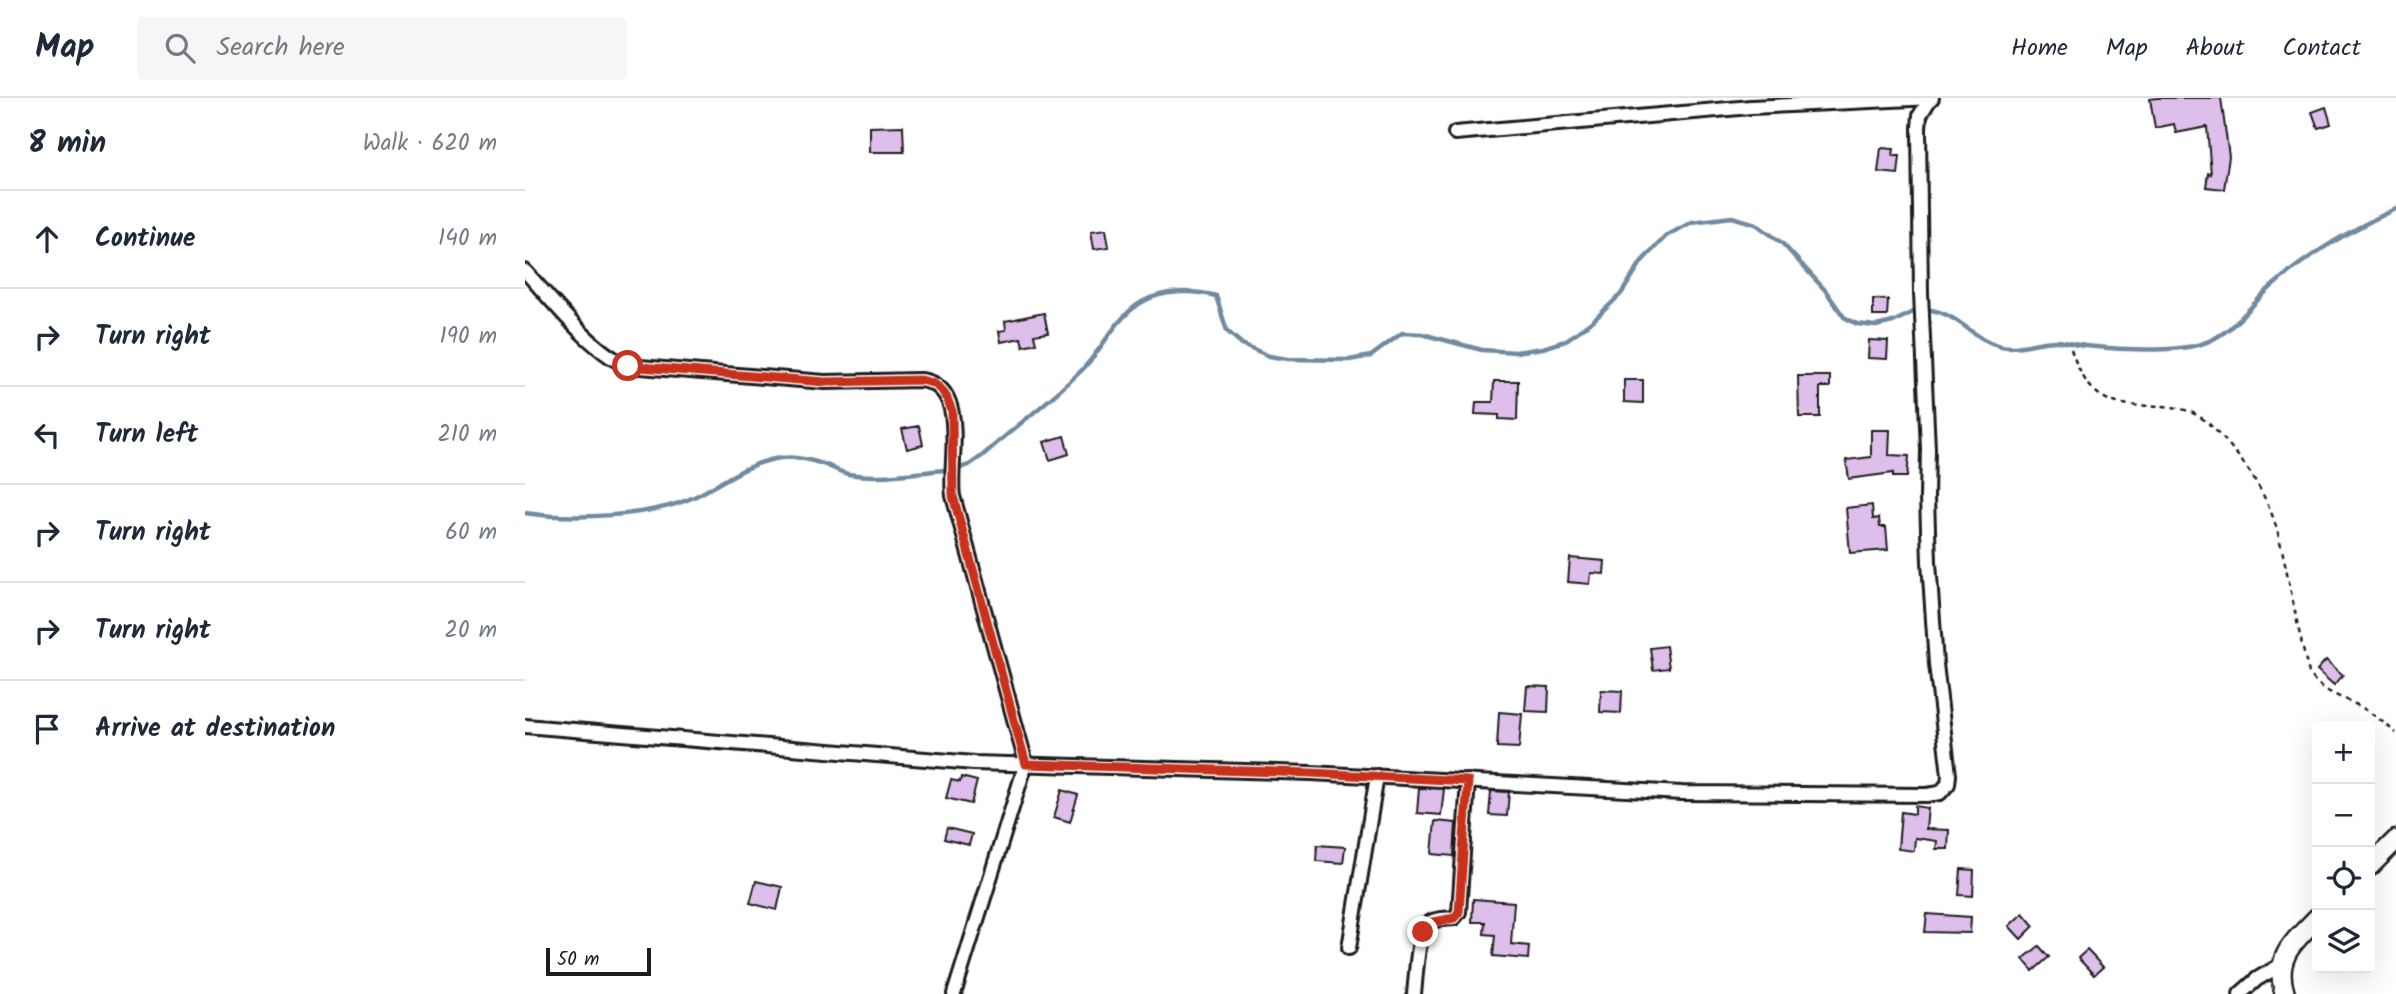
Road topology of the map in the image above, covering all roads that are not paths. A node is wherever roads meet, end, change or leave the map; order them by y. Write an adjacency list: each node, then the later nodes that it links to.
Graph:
1 (1931, 98): 2 (street); 7 (street)
2 (1455, 133)
3 (525, 271): 5 (street)
4 (525, 726): 5 (street)
5 (1026, 764): 6 (street); 13 (street)
6 (1377, 776): 7 (street); 11 (street)
7 (1468, 781): 14 (street)
8 (2396, 840): 9 (street)
9 (2375, 861)
10 (2312, 923): 12 (street)
11 (1349, 948)
12 (2281, 965): 15 (street); 16 (street)
13 (954, 994)
14 (1414, 994)
15 (2240, 994)
16 (2285, 994)

